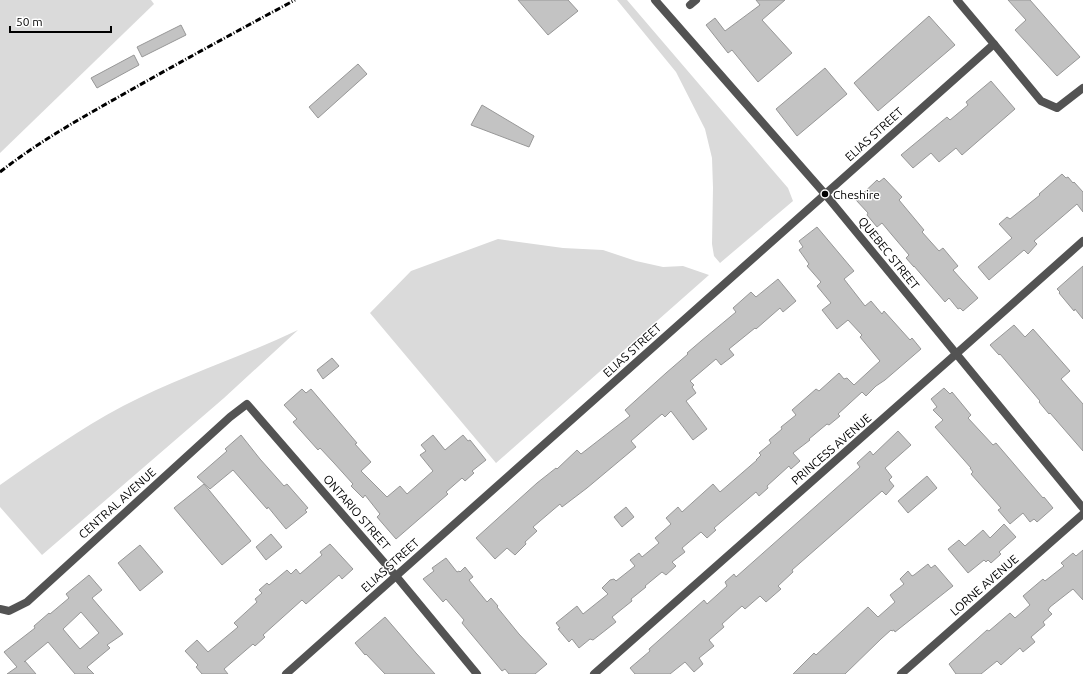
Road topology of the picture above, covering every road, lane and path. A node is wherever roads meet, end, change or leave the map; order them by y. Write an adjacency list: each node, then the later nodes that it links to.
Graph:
1 (654, 0): 5 (street, QUEBEC STREET)
2 (958, 0): 3 (street)
3 (994, 44): 4 (street); 5 (street, ELIAS STREET)
4 (1083, 88)
5 (824, 194): 7 (street, QUEBEC STREET); 11 (street, ELIAS STREET)
6 (1083, 241): 7 (street, PRINCESS AVENUE)
7 (956, 354): 9 (street, QUEBEC STREET); 15 (street, PRINCESS AVENUE)
8 (247, 404): 11 (street, ONTARIO STREET); 12 (street, CENTRAL AVENUE)
9 (1083, 508)
10 (1083, 514): 16 (street, LORNE AVENUE)
11 (396, 576): 13 (street, ELIAS STREET); 14 (street, ONTARIO STREET)
12 (0, 609)
13 (286, 674)
14 (477, 674)
15 (594, 674)
16 (901, 674)

